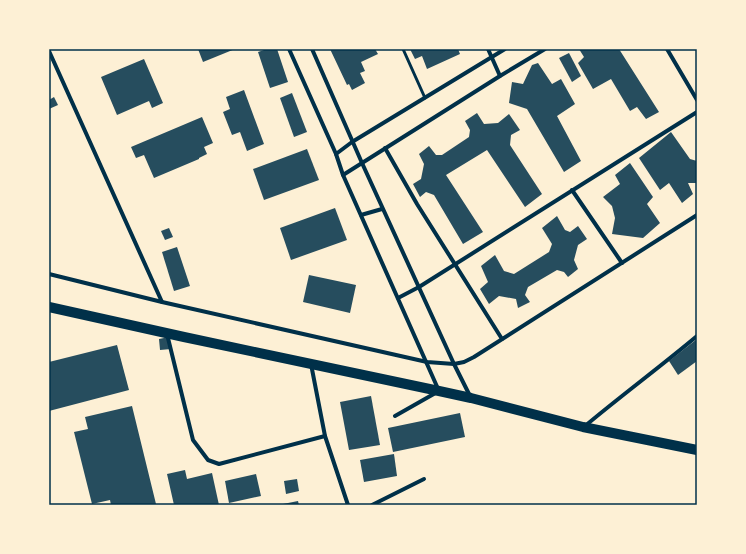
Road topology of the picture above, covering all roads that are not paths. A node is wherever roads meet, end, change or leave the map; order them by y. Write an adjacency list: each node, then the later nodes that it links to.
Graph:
1 (289, 49): 16 (street)
2 (312, 49): 14 (street)
3 (403, 49): 11 (lane)
4 (488, 49): 9 (street)
5 (505, 49): 9 (street)
6 (545, 49): 10 (street)
7 (667, 49): 12 (street)
8 (49, 51): 28 (street)
9 (492, 58): 10 (street); 11 (street)
10 (500, 76): 15 (street)
11 (425, 98): 14 (street)
12 (697, 100)
13 (697, 112): 19 (street)
14 (352, 142): 16 (street); 17 (street)
15 (385, 148): 17 (street); 24 (street)
16 (336, 154): 18 (street)
17 (362, 163): 18 (street); 20 (street)
18 (344, 175): 21 (street)
19 (572, 190): 23 (street); 24 (street)
20 (382, 209): 21 (street); 26 (street)
21 (361, 215): 27 (street)
22 (697, 215): 23 (street)
23 (622, 263): 32 (street)
24 (455, 264): 26 (street); 32 (street)
25 (49, 274): 28 (street)
26 (418, 287): 27 (street); 35 (street)
27 (398, 298): 33 (street)
28 (162, 302): 33 (street)
29 (49, 307): 30 (main road)
30 (167, 334): 34 (main road); 40 (street)
31 (697, 336): 39 (street)
32 (502, 339): 35 (street)
33 (427, 362): 35 (street); 36 (street)
34 (310, 364): 36 (main road); 40 (street)
35 (454, 364): 37 (street)
36 (439, 391): 37 (main road); 38 (street)
37 (471, 398): 39 (main road)
38 (395, 416)
39 (583, 427): 41 (main road)
40 (325, 436): 43 (street)
41 (697, 450)
42 (424, 479): 44 (street)
43 (348, 505)
44 (372, 505)

